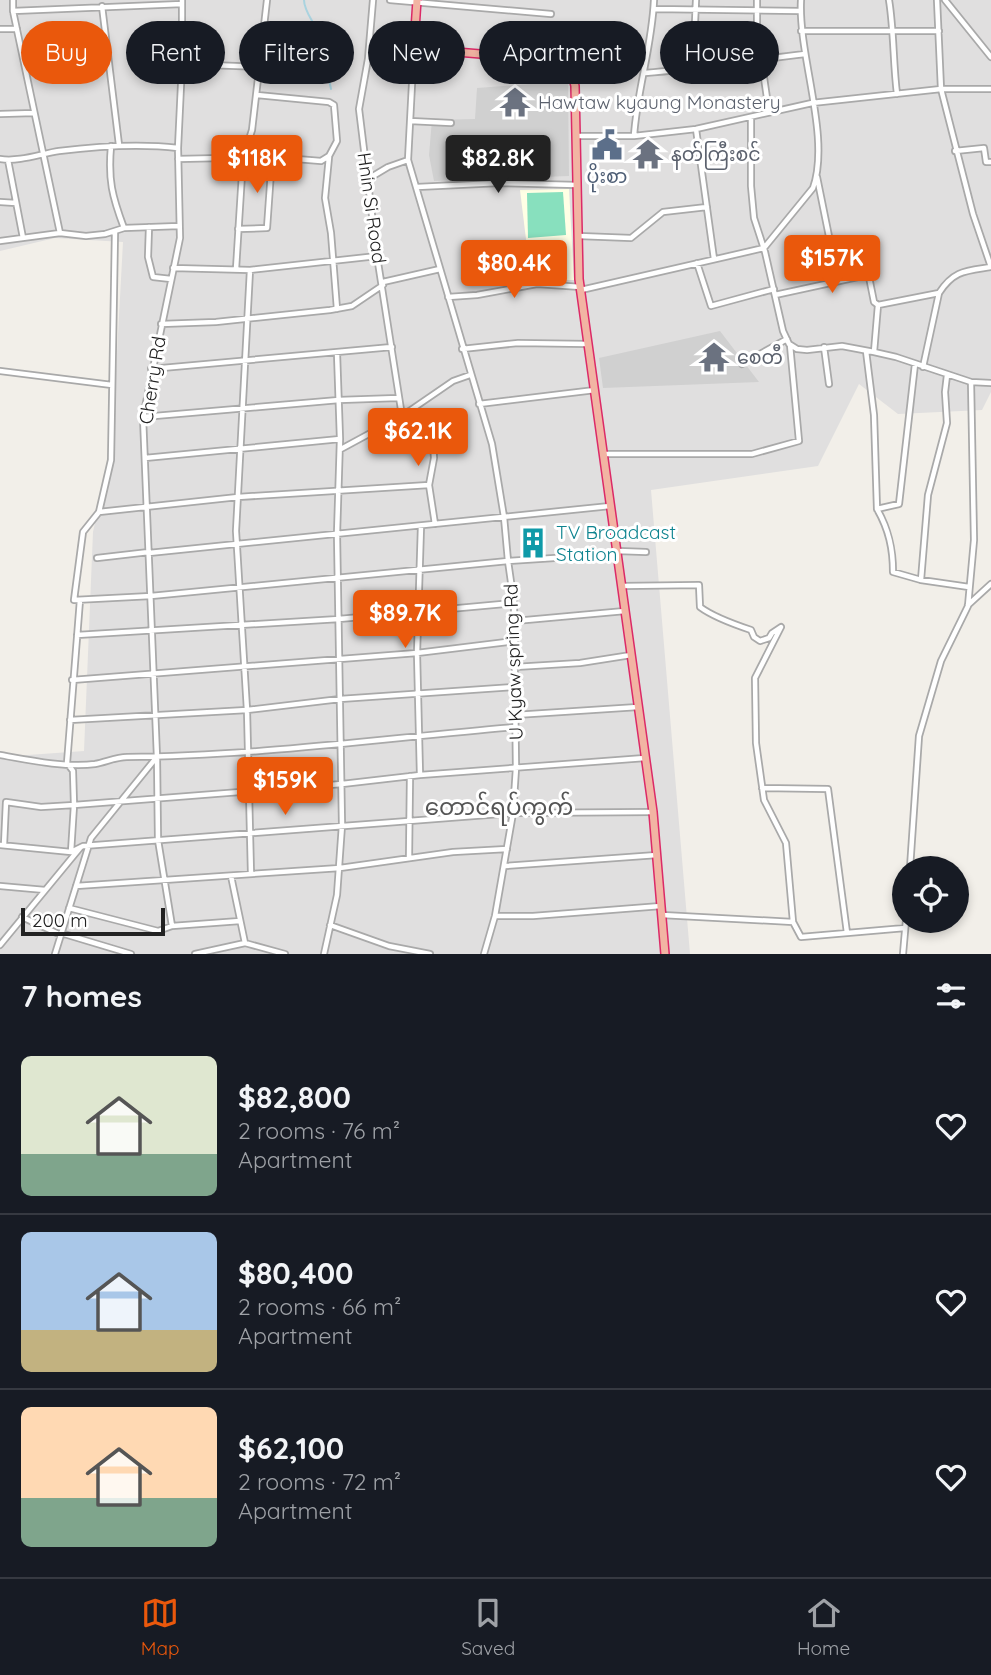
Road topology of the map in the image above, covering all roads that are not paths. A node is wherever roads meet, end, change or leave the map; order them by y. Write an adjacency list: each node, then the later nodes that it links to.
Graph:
1 (13, 0): 18 (street)
2 (267, 0): 24 (street)
3 (373, 0): 71 (street, Hnin Si Road)
4 (390, 0): 12 (street)
5 (654, 0): 17 (street)
6 (696, 0): 19 (street)
7 (757, 0): 20 (street)
8 (801, 0): 21 (street)
9 (889, 0): 31 (street)
10 (937, 0): 32 (street)
11 (945, 0): 35 (street)
12 (417, 1): 15 (street); 25 (highway)
13 (132, 2): 14 (street); 16 (street)
14 (182, 2): 23 (street, Cherry Rd)
15 (456, 3): 22 (street)
16 (102, 6): 18 (street); 57 (street)
17 (654, 9): 19 (street); 37 (street)
18 (13, 10): 29 (street)
19 (696, 10): 20 (street); 26 (street)
20 (757, 12): 21 (street); 27 (street)
21 (800, 12): 30 (street)
22 (551, 14)
23 (182, 21)
24 (265, 21)
25 (416, 21)
26 (695, 21)
27 (758, 21)
28 (0, 29): 29 (street)
29 (17, 29): 49 (street)
30 (801, 31): 31 (street); 34 (street)
31 (894, 31): 32 (street); 45 (street)
32 (939, 31): 43 (street)
33 (465, 53): 55 (highway)
34 (805, 54): 36 (street); 47 (street)
35 (991, 57)
36 (779, 58)
37 (646, 66)
38 (181, 84): 59 (street, Cherry Rd)
39 (258, 84): 46 (street)
40 (412, 84): 52 (street, U Kyaw spring Rd)
41 (642, 84): 56 (street)
42 (765, 84): 48 (street)
43 (941, 89): 44 (street); 45 (street); 60 (street)
44 (991, 89)
45 (897, 94): 47 (street)
46 (257, 95): 62 (street); 64 (street)
47 (813, 103): 48 (street); 70 (street)
48 (769, 112): 51 (street)
49 (34, 113): 50 (street); 61 (street)
50 (0, 114)
51 (751, 117): 54 (street); 86 (street)
52 (410, 121): 53 (street); 68 (street, U Kyaw spring Rd)
53 (451, 123)
54 (696, 129): 56 (street); 76 (street)
55 (578, 136): 56 (street); 72 (highway)
56 (634, 136)
57 (119, 145): 58 (street); 59 (street)
58 (111, 146): 61 (street); 79 (street)
59 (178, 148): 66 (street, Cherry Rd)
60 (955, 151): 69 (street); 91 (street)
61 (43, 153): 67 (street); 82 (street)
62 (330, 156): 63 (street); 89 (street)
63 (272, 157): 64 (street); 80 (street)
64 (243, 158): 66 (street); 80 (street)
65 (0, 159): 67 (street)
66 (178, 159): 77 (street, Cherry Rd)
67 (8, 160): 75 (street)
68 (408, 160): 71 (street); 73 (street, U Kyaw spring Rd)
69 (991, 162)
70 (817, 176): 86 (street); 97 (street)
71 (368, 179): 87 (street, Hnin Si Road)
72 (579, 185): 73 (street); 83 (highway)
73 (417, 187): 94 (street, U Kyaw spring Rd)
74 (0, 202): 75 (street)
75 (16, 203): 84 (street)
76 (707, 207): 83 (street); 88 (street)
77 (179, 226): 78 (street); 92 (street, Cherry Rd)
78 (149, 227): 79 (street); 96 (street)
79 (124, 228): 81 (street)
80 (238, 229): 93 (street)
81 (115, 232): 82 (street); 126 (street)
82 (60, 233): 84 (street)
83 (579, 236): 99 (highway)
84 (23, 238): 85 (street)
85 (0, 241)
86 (764, 248): 88 (street); 100 (street)
87 (377, 256): 89 (street); 98 (street, Hnin Si Road)
88 (714, 259): 90 (street)
89 (334, 261): 95 (street); 104 (street)
90 (697, 263): 99 (street); 100 (street)
91 (991, 267): 101 (street)
92 (173, 268): 93 (street); 96 (street, Cherry Rd)
93 (236, 269): 95 (street)
94 (440, 269): 98 (street); 102 (street, U Kyaw spring Rd)
95 (250, 270): 105 (street)
96 (171, 279): 106 (street, Cherry Rd)
97 (838, 281): 100 (street); 103 (street)
98 (383, 284): 104 (street); 109 (street, Hnin Si Road)
99 (581, 288): 102 (street); 108 (highway)
100 (774, 292): 107 (street)
101 (939, 293): 103 (street); 118 (street)
102 (448, 297): 111 (street, U Kyaw spring Rd)
103 (878, 305): 113 (street)
104 (337, 309): 105 (street)
105 (248, 318): 106 (street); 115 (street)
106 (161, 324): 119 (street, Cherry Rd)
107 (788, 342): 110 (street); 116 (street); 138 (street)
108 (588, 344): 111 (street); 127 (highway)
109 (392, 347): 114 (street); 128 (street, Hnin Si Road)
110 (824, 348): 112 (street); 125 (street)
111 (462, 349): 121 (street, U Kyaw spring Rd)
112 (866, 350): 113 (street); 145 (street)
113 (874, 352): 117 (street)
114 (337, 354): 115 (street); 129 (street)
115 (246, 361): 119 (street); 132 (street)
116 (742, 364)
117 (915, 364): 118 (street); 145 (street)
118 (923, 367): 122 (street)
119 (151, 369): 134 (street, Cherry Rd)
120 (0, 371): 126 (street)
121 (470, 375): 130 (street, U Kyaw spring Rd); 131 (street)
122 (947, 375): 123 (street); 159 (street)
123 (971, 382): 124 (street); 162 (street)
124 (991, 383)
125 (829, 384)
126 (112, 385): 146 (street)
127 (595, 390): 130 (street); 138 (highway)
128 (398, 398): 129 (street); 133 (street, Hnin Si Road)
129 (339, 400): 132 (street); 135 (street)
130 (479, 404): 147 (street, U Kyaw spring Rd)
131 (414, 408): 133 (street); 140 (street)
132 (243, 409): 134 (street); 136 (street)
133 (402, 416): 137 (street)
134 (143, 417): 139 (street, Cherry Rd)
135 (341, 439): 136 (street); 137 (street)
136 (241, 448): 139 (street); 142 (street)
137 (340, 449): 141 (street)
138 (604, 454): 143 (highway)
139 (145, 458): 144 (street, Cherry Rd)
140 (429, 485): 141 (street); 148 (street)
141 (339, 492): 142 (street); 150 (street)
142 (238, 497): 144 (street); 151 (street)
143 (611, 506): 147 (street); 152 (highway)
144 (147, 507): 146 (street); 154 (street, Cherry Rd)
145 (877, 509): 159 (street)
146 (99, 512): 165 (street)
147 (504, 517): 148 (street); 156 (street, U Kyaw spring Rd)
148 (435, 524): 149 (street)
149 (421, 526): 150 (street); 157 (street)
150 (337, 534): 151 (street); 158 (street)
151 (237, 544): 154 (street); 163 (street)
152 (617, 552): 153 (street); 156 (street); 161 (highway)
153 (646, 552)
154 (149, 553): 155 (street); 164 (street, Cherry Rd)
155 (97, 558)
156 (508, 561): 157 (street); 166 (street, U Kyaw spring Rd)
157 (419, 571): 158 (street); 169 (street)
158 (338, 579): 163 (street); 170 (street)
159 (921, 580): 162 (street)
160 (991, 584): 167 (street)
161 (622, 586): 168 (highway); 203 (street)
162 (969, 587): 167 (street)
163 (240, 588): 164 (street); 172 (street)
164 (151, 596): 165 (street); 173 (street, Cherry Rd)
165 (80, 600): 174 (street)
166 (514, 603): 169 (street); 171 (street, U Kyaw spring Rd)
167 (968, 606): 219 (street)
168 (625, 611): 171 (street); 177 (highway)
169 (418, 612): 170 (street); 176 (street)
170 (339, 619): 172 (street); 178 (street)
171 (515, 621): 175 (street, U Kyaw spring Rd)
172 (242, 626): 173 (street); 179 (street)
173 (152, 632): 174 (street); 181 (street, Cherry Rd)
174 (77, 635): 182 (street)
175 (515, 641): 176 (street); 180 (street, U Kyaw spring Rd)
176 (417, 653): 178 (street); 184 (street)
177 (631, 655): 180 (street); 186 (highway)
178 (340, 659): 179 (street); 185 (street)
179 (244, 667): 181 (street); 187 (street)
180 (515, 667): 183 (street, U Kyaw spring Rd)
181 (154, 673): 182 (street); 188 (street, Cherry Rd)
182 (72, 680): 190 (street)
183 (515, 687): 184 (street); 189 (street, U Kyaw spring Rd)
184 (418, 693): 185 (street); 192 (street)
185 (340, 699): 187 (street); 193 (street)
186 (638, 707): 189 (street); 196 (highway)
187 (247, 710): 188 (street); 194 (street)
188 (155, 714): 190 (street); 197 (street, Cherry Rd)
189 (515, 715): 191 (street, U Kyaw spring Rd)
190 (69, 720): 198 (street)
191 (515, 727): 192 (street); 199 (street, U Kyaw spring Rd)
192 (419, 735): 193 (street); 200 (street)
193 (341, 743): 194 (street); 202 (street)
194 (248, 752): 197 (street); 204 (street)
195 (0, 755): 198 (street)
196 (645, 758): 199 (street); 208 (highway)
197 (157, 760): 198 (street); 205 (street, Cherry Rd); 206 (street)
198 (66, 763): 207 (street)
199 (516, 768): 200 (street); 209 (street, U Kyaw spring Rd)
200 (420, 775): 201 (street)
201 (410, 776): 202 (street); 210 (street)
202 (342, 784): 204 (street); 211 (street)
203 (762, 788): 235 (street); 239 (street)
204 (249, 791): 205 (street); 212 (street)
205 (158, 798): 206 (street); 213 (street, Cherry Rd)
206 (121, 801): 207 (street); 215 (street)
207 (74, 805): 214 (street); 217 (street)
208 (653, 812): 209 (street); 218 (highway)
209 (513, 813): 210 (street); 216 (street, U Kyaw spring Rd)
210 (410, 820): 211 (street); 220 (street)
211 (342, 825): 212 (street); 222 (street)
212 (250, 833): 213 (street); 223 (street)
213 (158, 840): 215 (street); 225 (street, Cherry Rd)
214 (2, 845): 217 (street)
215 (86, 845): 217 (street); 227 (street); 228 (street)
216 (507, 849): 220 (street); 221 (street, U Kyaw spring Rd)
217 (71, 852)
218 (657, 855): 221 (street); 229 (highway)
219 (911, 856)
220 (409, 858): 222 (street)
221 (505, 866): 232 (street, U Kyaw spring Rd)
222 (340, 868): 223 (street); 236 (street)
223 (251, 874): 224 (street)
224 (231, 876): 225 (street); 234 (street)
225 (163, 881): 227 (street); 237 (street, Cherry Rd)
226 (0, 886): 228 (street)
227 (76, 886): 230 (street)
228 (46, 890): 233 (street)
229 (662, 905): 231 (highway); 232 (street)
230 (69, 908): 237 (street); 241 (street)
231 (662, 915): 235 (street); 251 (highway)
232 (495, 916): 250 (street, U Kyaw spring Rd)
233 (22, 917): 241 (street); 243 (street)
234 (240, 920): 237 (street); 242 (street)
235 (793, 922): 239 (street)
236 (330, 925): 248 (street); 249 (street)
237 (172, 926)
238 (892, 929): 239 (street)
239 (847, 933)
240 (905, 933): 252 (street)
241 (61, 934): 244 (street); 245 (street)
242 (245, 943): 246 (street); 247 (street)
243 (0, 944)
244 (55, 954)
245 (131, 954)
246 (195, 954)
247 (285, 954)
248 (324, 954)
249 (430, 954)
250 (484, 954)
251 (665, 954)
252 (903, 954)

